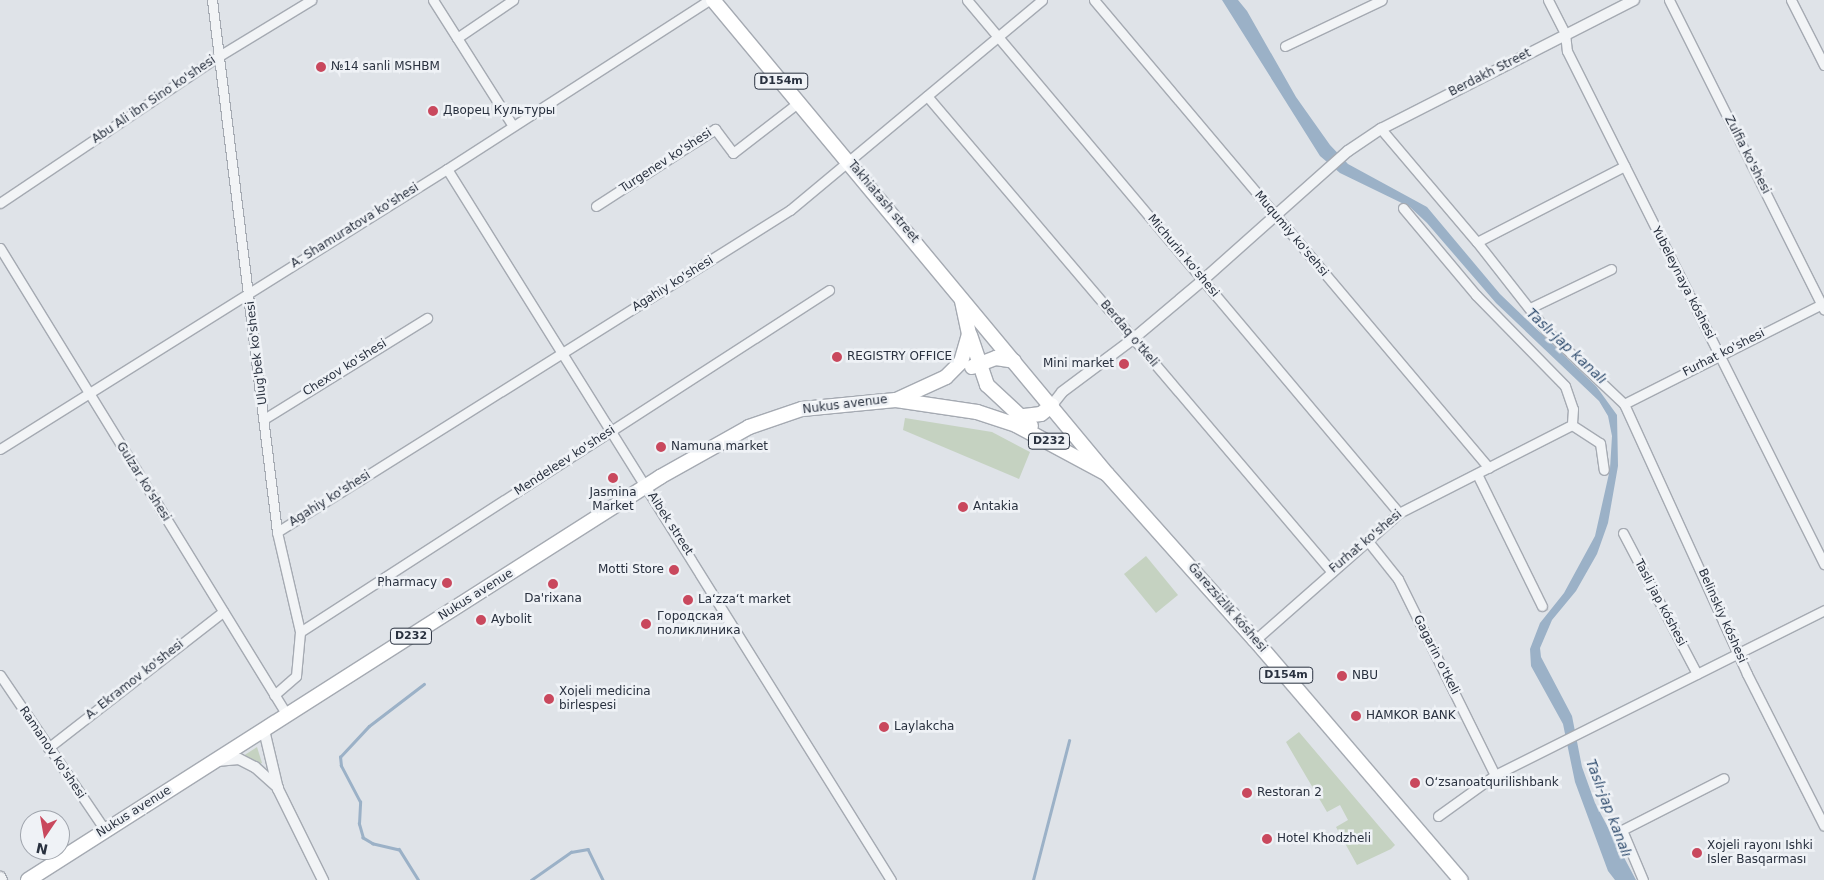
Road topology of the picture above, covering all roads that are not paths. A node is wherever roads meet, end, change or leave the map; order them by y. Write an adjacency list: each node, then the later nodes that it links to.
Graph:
1 (212, 0): 19 (street, Ulug'bek ko'shesi)
2 (311, 0): 19 (street, Abu Ali ibn Sino ko'shesi)
3 (433, 0): 17 (street)
4 (513, 0): 17 (street)
5 (709, 0): 23 (street, A. Shamuratova ko'shesi)
6 (713, 0): 22 (main road, Takhiatash street / D154m)
7 (967, 0): 16 (street, Michurin ko'shesi)
8 (1042, 0): 16 (street, Agahiy ko'shesi)
9 (1094, 0): 31 (street, Muqumiy ko'sehsi)
10 (1382, 0): 18 (street)
11 (1548, 0): 15 (street, Yubeleynaya kóshesi)
12 (1634, 0): 15 (street, Berdakh Street)
13 (1669, 0): 39 (street, Zulfia ko'shesi)
14 (1792, 0): 20 (street)
15 (1565, 33): 24 (street, Berdakh Street); 26 (street, Yubeleynaya kóshesi)
16 (998, 37): 21 (street, Agahiy ko'shesi); 35 (street, Michurin ko'shesi)
17 (458, 38): 23 (street)
18 (1286, 46)
19 (219, 56): 28 (street, Abu Ali ibn Sino ko'shesi); 37 (street, Ulug'bek ko'shesi)
20 (1824, 64)
21 (927, 96): 25 (street, Agahiy ko'shesi); 43 (street, Berdaq o'tkeli)
22 (799, 102): 25 (main road, Takhiatash street / D154m); 29 (street, Turgenev ko'shesi)
23 (513, 126): 27 (street, A. Shamuratova ko'shesi)
24 (1381, 129): 31 (street, Berdakh Street); 32 (street)
25 (850, 162): 38 (main road, Takhiatash street / D154m); 44 (street, Agahiy ko'shesi)
26 (1625, 166): 32 (street); 45 (street, Yubeleynaya kóshesi)
27 (447, 169): 37 (street, A. Shamuratova ko'shesi); 44 (street, Aibek street)
28 (0, 203)
29 (596, 206)
30 (1402, 208): 56 (street)
31 (1276, 217): 35 (street, Berdakh Street); 60 (street, Muqumiy ko'sehsi)
32 (1477, 242): 40 (street)
33 (0, 248): 49 (street, Gulzar ko'shesi)
34 (1611, 269): 40 (street)
35 (1203, 280): 43 (street, Berdakh Street); 65 (street, Michurin ko'shesi)
36 (828, 290): 57 (street, Mendeleev ko'shesi)
37 (250, 292): 49 (street, A. Shamuratova ko'shesi); 55 (street, Ulug'bek ko'shesi)
38 (960, 296): 42 (main road); 46 (main road, Takhiatash street / D154m)
39 (1823, 306): 45 (street, Furhat ko'shesi)
40 (1530, 308): 51 (street)
41 (426, 318): 55 (street, Chexov ko'shesi)
42 (970, 334): 47 (main road); 48 (main road)
43 (1133, 339): 52 (street, Berdakh Street); 70 (street, Berdaq o'tkeli)
44 (562, 355): 57 (street, Aibek street); 66 (street, Agahiy ko'shesi)
45 (1720, 355): 51 (street, Furhat ko'shesi); 69 (street, Yubeleynaya kóshesi)
46 (1014, 361): 47 (main road); 52 (main road, Takhiatash street / D154m)
47 (979, 364): 48 (main road); 54 (main road)
48 (946, 377): 50 (main road)
49 (88, 393): 59 (street, A. Shamuratova ko'shesi); 73 (street, Gulzar ko'shesi)
50 (896, 400): 53 (main road, D232); 64 (main road, Nukus avenue / D232)
51 (1624, 404): 76 (street, Belinskiy kóshesi)
52 (1052, 405): 54 (main road, D232); 62 (main road, Ǵarezsizlik kóshesi / D154m)
53 (987, 416): 54 (main road, D232); 58 (main road, D232)
54 (1020, 417): 58 (main road)
55 (264, 419): 66 (street, Ulug'bek ko'shesi)
56 (1572, 425): 60 (street, Furhat ko'shesi); 61 (street)
57 (610, 432): 64 (street, Aibek street); 74 (street, Mendeleev ko'shesi)
58 (1051, 442): 62 (main road, D232)
59 (0, 449)
60 (1489, 468): 63 (street, Furhat ko'shesi)
61 (1604, 470)
62 (1107, 474): 75 (main road, Ǵarezsizlik kóshesi / D154m)
63 (1477, 474): 65 (street, Furhat ko'shesi); 71 (street)
64 (646, 487): 80 (main road, Nukus avenue / D232); 94 (street, Aibek street)
65 (1399, 512): 68 (street, Furhat ko'shesi)
66 (277, 532): 74 (street, Ulug'bek ko'shesi)
67 (1623, 533): 77 (street, Tasli jap kóshesi)
68 (1368, 540): 70 (street, Furhat ko'shesi); 84 (street, Gagarin o'tkeli)
69 (1824, 564)
70 (1332, 572): 75 (street, Furhat ko'shesi)
71 (1542, 606)
72 (1824, 610): 76 (street)
73 (223, 612): 79 (street, Gulzar ko'shesi); 82 (street, A. Ekramov ko'shesi)
74 (300, 632): 79 (street, Ulug'bek ko'shesi)
75 (1255, 640): 95 (main road, Ǵarezsizlik kóshesi / D154m)
76 (1740, 652): 77 (street); 88 (street, Belinskiy kóshesi)
77 (1697, 674): 84 (street)
78 (0, 675): 82 (street, Ramanov ko'shesi)
79 (274, 695): 80 (street, Gulzar ko'shesi)
80 (287, 715): 81 (main road, Nukus avenue / D232)
81 (264, 730): 83 (main road, Nukus avenue / D232); 86 (street)
82 (48, 748): 89 (street, Ramanov ko'shesi)
83 (214, 762): 86 (street); 89 (main road, Nukus avenue / D232)
84 (1496, 775): 87 (street)
85 (1724, 778): 96 (street)
86 (278, 789): 93 (street)
87 (1438, 816)
88 (1824, 826)
89 (105, 830): 92 (main road, Nukus avenue / D232)
90 (0, 876): 91 (street)
91 (2, 880)
92 (28, 880)
93 (323, 880)
94 (892, 880)
95 (1461, 880)
96 (1643, 880)

